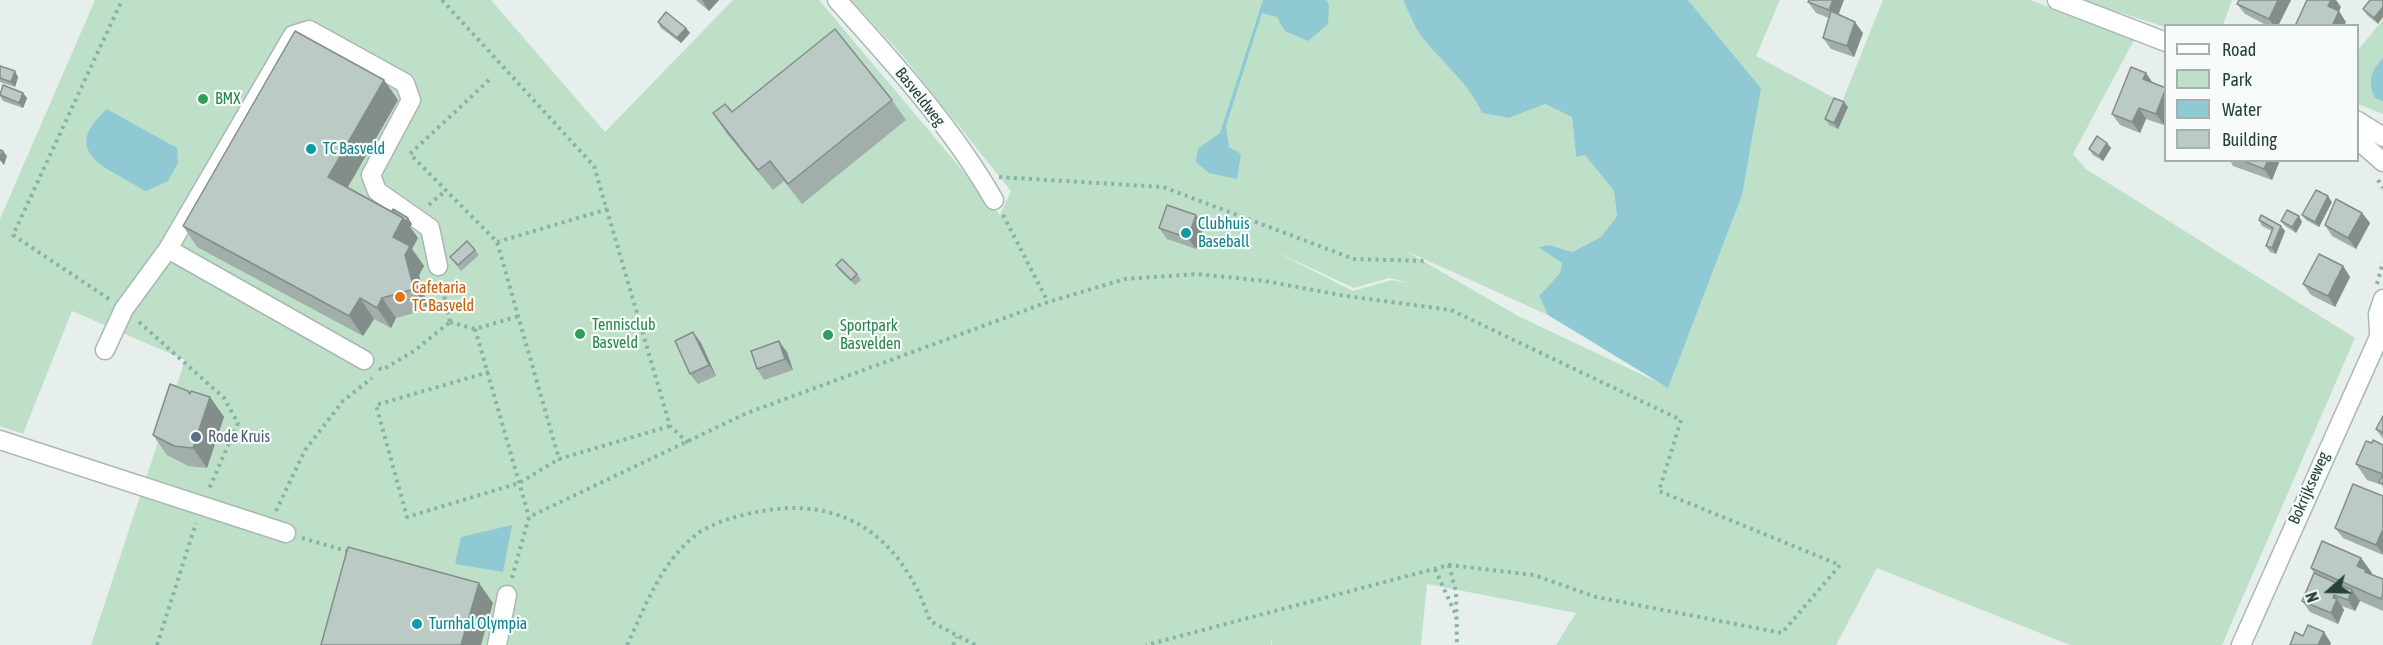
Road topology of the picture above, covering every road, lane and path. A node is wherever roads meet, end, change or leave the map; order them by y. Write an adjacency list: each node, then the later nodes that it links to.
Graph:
1 (122, 0): 20 (path)
2 (442, 0): 13 (path)
3 (837, 0): 11 (street, Basveldweg)
4 (2057, 0): 5 (street)
5 (2164, 41)
6 (489, 80): 14 (path)
7 (2359, 122): 8 (street)
8 (2383, 138)
9 (2359, 141): 10 (street)
10 (2383, 162)
11 (981, 176): 12 (street, Basveldweg); 16 (path)
12 (994, 200): 19 (path)
13 (608, 209): 14 (path); 29 (path)
14 (497, 242): 21 (path)
15 (168, 249): 17 (street); 20 (street); 26 (street)
16 (1426, 261)
17 (438, 266): 22 (path)
18 (2383, 299): 24 (street, Bokrijkseweg)
19 (1048, 302): 31 (path); 38 (path)
20 (124, 309): 25 (street); 34 (path)
21 (519, 316): 23 (path); 32 (path)
22 (450, 322): 23 (path); 27 (path)
23 (476, 329): 28 (path)
24 (2381, 330): 50 (street, Bokrijkseweg)
25 (105, 350)
26 (364, 360): 27 (path)
27 (382, 370): 36 (path)
28 (489, 372): 33 (path); 33 (path)
29 (670, 426): 31 (path); 32 (path)
30 (0, 440): 34 (street)
31 (688, 442): 35 (path)
32 (559, 459): 33 (path)
33 (519, 483): 35 (path)
34 (202, 505): 36 (street); 43 (path)
35 (529, 518): 40 (path)
36 (278, 530): 37 (path)
37 (360, 555)
38 (1449, 565): 39 (path); 41 (path)
39 (1435, 569): 41 (path); 48 (path)
40 (507, 595): 44 (street)
41 (1456, 617): 49 (path)
42 (957, 637): 45 (path); 46 (path); 47 (path)
43 (157, 645)
44 (497, 645)
45 (627, 645)
46 (953, 645)
47 (975, 645)
48 (1146, 645)
49 (1457, 645)
50 (2241, 645)

